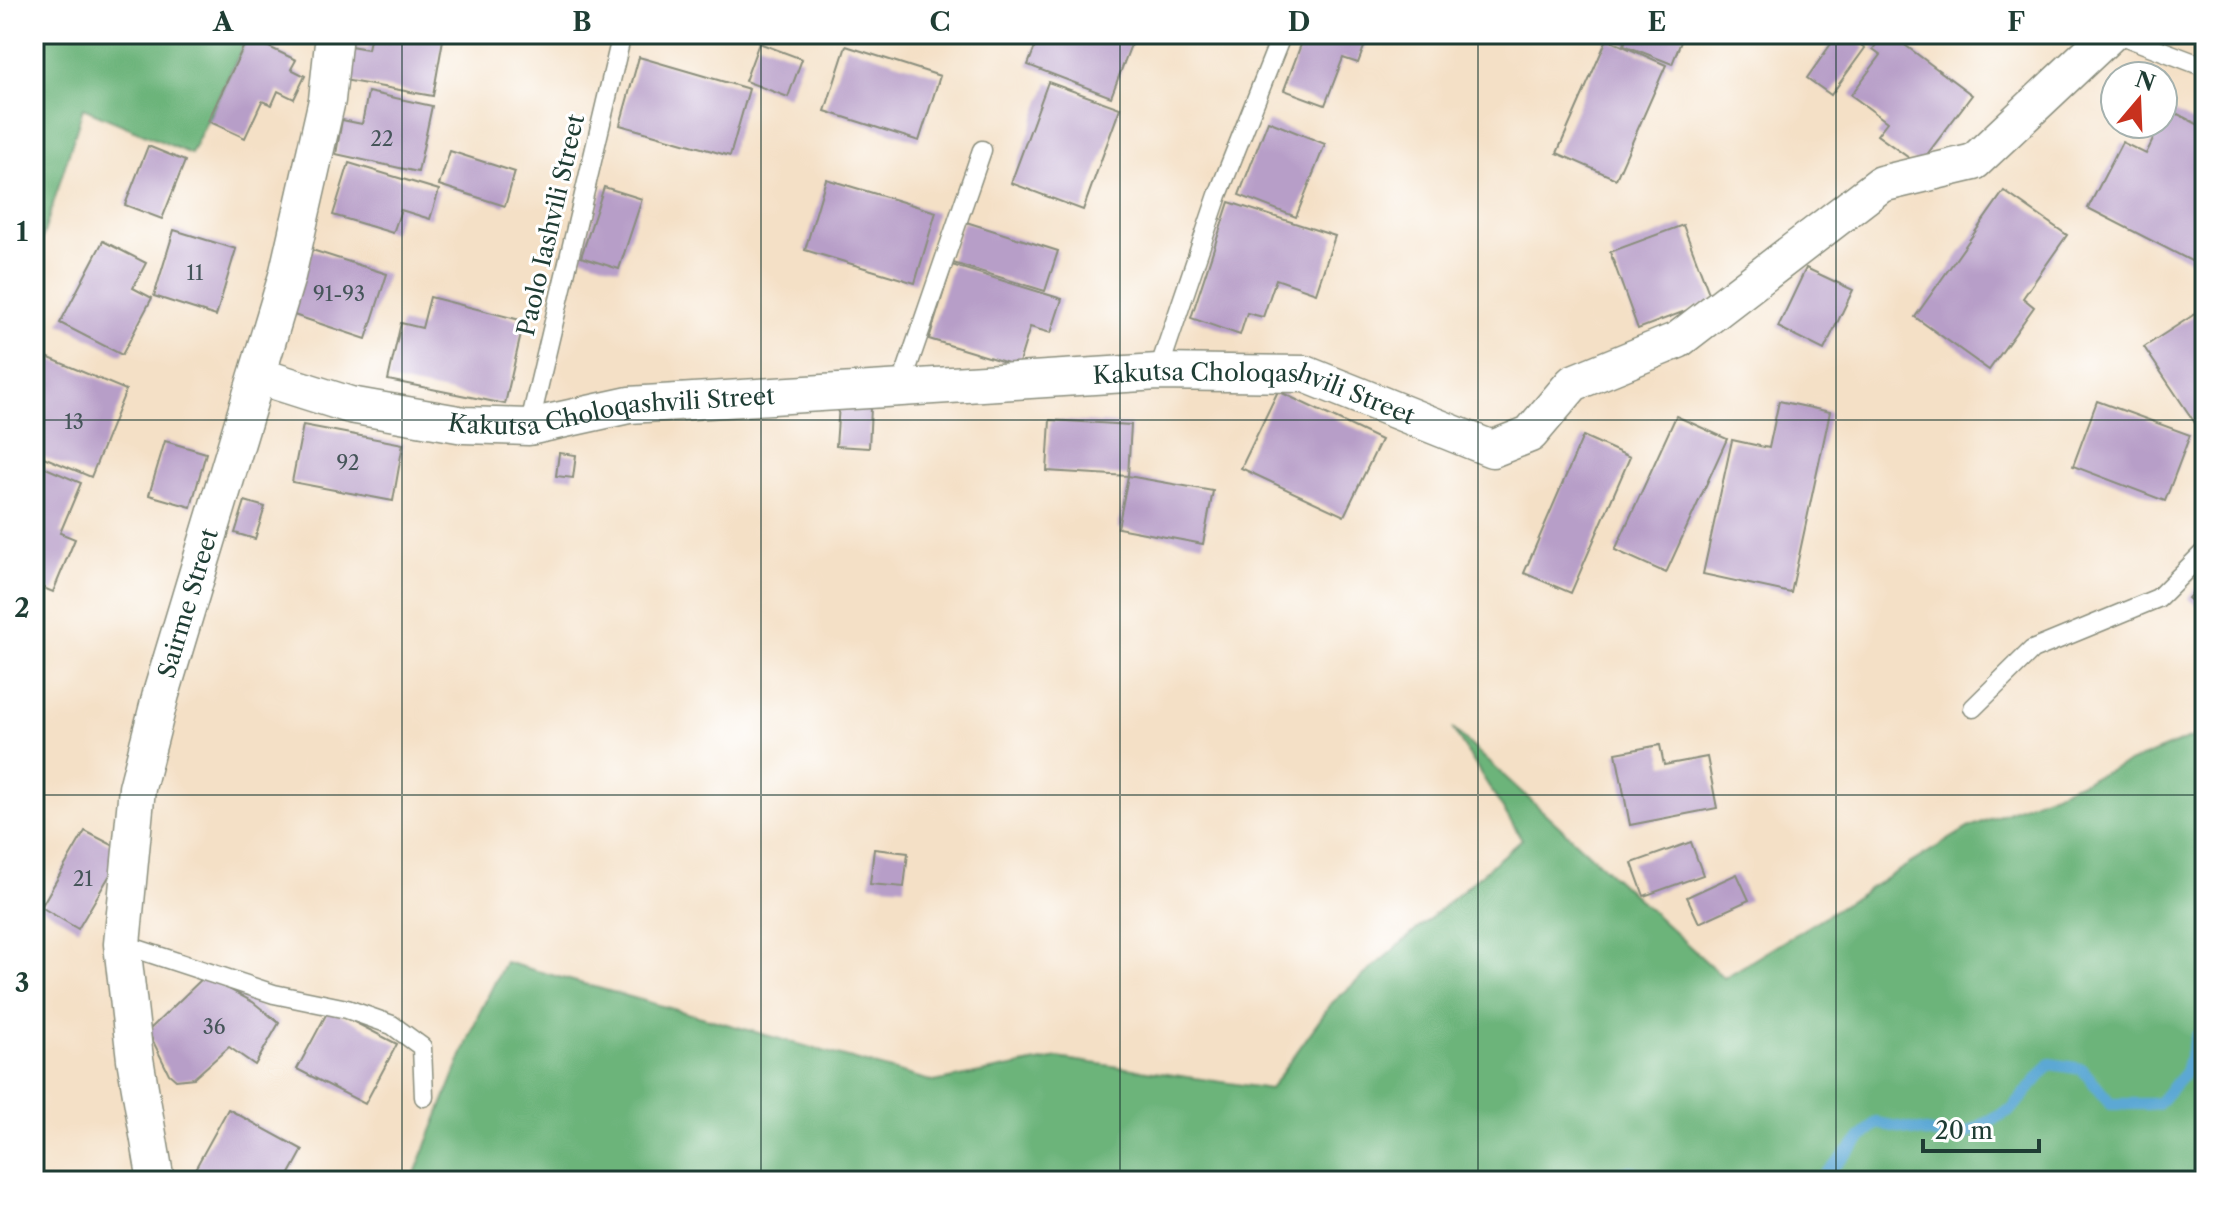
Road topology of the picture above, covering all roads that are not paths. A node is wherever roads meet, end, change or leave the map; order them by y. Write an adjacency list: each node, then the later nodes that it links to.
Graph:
1 (334, 34): 9 (street, Sairme Street)
2 (622, 34): 11 (lane, Paolo Iashvili Street)
3 (1282, 34): 8 (lane)
4 (2110, 34): 8 (street, Kakutsa Choloqashvili Street)
5 (2118, 34): 6 (lane)
6 (2205, 67)
7 (982, 150): 10 (lane)
8 (1158, 372): 10 (street, Kakutsa Choloqashvili Street)
9 (259, 376): 11 (street, Kakutsa Choloqashvili Street); 14 (street, Sairme Street)
10 (900, 389): 11 (street, Kakutsa Choloqashvili Street)
11 (529, 427)
12 (2205, 551): 13 (lane)
13 (1973, 708)
14 (122, 944): 15 (lane); 16 (street, Sairme Street)
15 (424, 1097)
16 (156, 1181)

